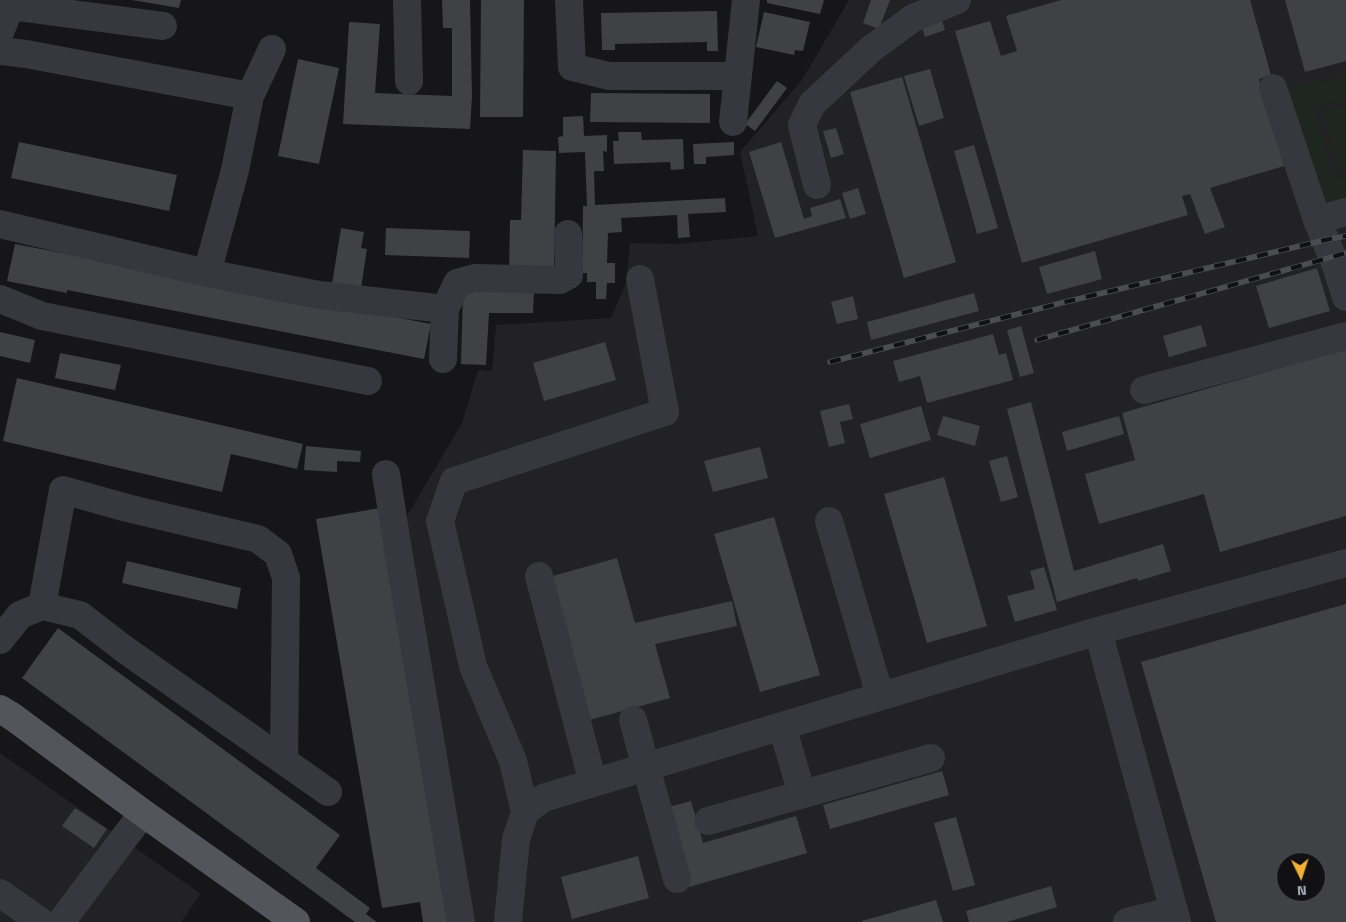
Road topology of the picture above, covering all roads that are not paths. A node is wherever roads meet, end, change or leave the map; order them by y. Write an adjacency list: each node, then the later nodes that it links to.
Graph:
1 (407, 0): 11 (street)
2 (569, 0): 10 (street)
3 (746, 0): 10 (street)
4 (957, 0): 15 (street)
5 (11, 3): 6 (street); 7 (street)
6 (163, 26)
7 (0, 32)
8 (272, 49): 13 (street)
9 (0, 51): 13 (street)
10 (738, 76): 14 (street)
11 (409, 80)
12 (1273, 88): 17 (street)
13 (250, 96): 20 (street)
14 (733, 122)
15 (817, 185)
16 (1346, 212): 17 (street)
17 (1317, 220): 22 (street)
18 (0, 224): 20 (street)
19 (568, 234): 24 (street)
20 (207, 273): 24 (street)
21 (640, 279): 46 (street)
22 (1346, 297)
23 (0, 299): 27 (street)
24 (445, 309): 26 (street)
25 (1346, 336): 28 (street)
26 (443, 359)
27 (368, 381)
28 (1144, 390)
29 (386, 474): 55 (street)
30 (828, 521): 36 (street)
31 (1346, 563): 34 (street)
32 (539, 576): 43 (street)
33 (42, 606): 35 (street); 41 (street); 41 (street)
34 (1098, 631): 36 (street); 51 (street)
35 (0, 640)
36 (880, 696): 39 (street)
37 (0, 709): 47 (main road)
38 (633, 720): 42 (street)
39 (782, 726): 42 (street); 45 (street)
40 (931, 758): 45 (street)
41 (284, 761): 44 (street)
42 (646, 767): 43 (street); 49 (street)
43 (593, 783): 46 (street)
44 (328, 792)
45 (802, 794): 48 (street)
46 (525, 812): 56 (street)
47 (143, 813): 53 (street); 54 (main road)
48 (708, 821)
49 (677, 879)
50 (4, 904): 52 (street)
51 (1175, 916): 57 (street)
52 (41, 922)
53 (61, 922)
54 (296, 922)
55 (461, 922)
56 (508, 922)
57 (1127, 922)

